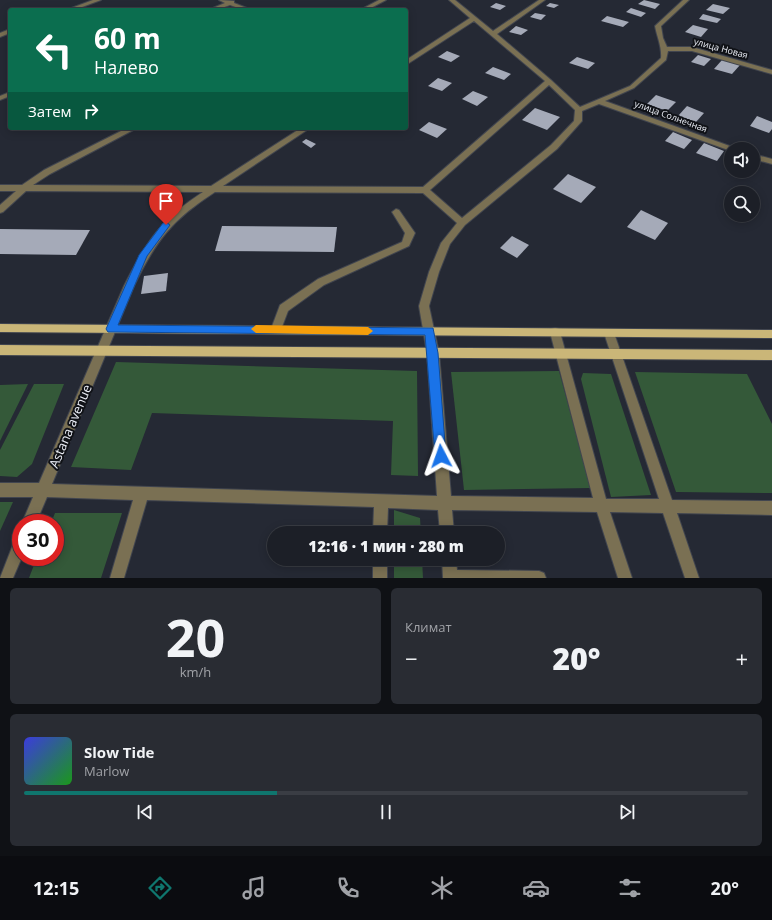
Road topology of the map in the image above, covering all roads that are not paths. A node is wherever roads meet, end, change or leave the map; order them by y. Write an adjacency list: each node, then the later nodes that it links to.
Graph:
1 (98, 0): 9 (street)
2 (222, 0): 8 (street)
3 (235, 0): 8 (street)
4 (383, 0): 12 (street)
5 (452, 0): 13 (street)
6 (542, 0): 14 (street)
7 (686, 0): 15 (street)
8 (229, 3): 10 (street); 11 (street)
9 (75, 8)
10 (216, 8)
11 (243, 8)
12 (367, 8)
13 (474, 18): 14 (street); 16 (street)
14 (493, 34): 18 (street)
15 (665, 49): 17 (street, улица Новая); 19 (street)
16 (408, 62)
17 (772, 72)
18 (549, 81): 20 (street); 29 (street)
19 (601, 102): 20 (street); 23 (street, улица Солнечная)
20 (579, 110): 32 (street)
21 (129, 130): 27 (street)
22 (303, 130): 28 (street, Astana avenue)
23 (724, 145)
24 (760, 158): 25 (street)
25 (772, 162)
26 (0, 188): 27 (street)
27 (24, 188): 28 (street); 30 (street)
28 (212, 189): 29 (street); 34 (street, Astana avenue)
29 (425, 190): 32 (street)
30 (0, 210)
31 (396, 212): 35 (street)
32 (462, 223): 36 (street)
33 (0, 328): 34 (main road)
34 (111, 329): 35 (main road); 41 (street, Astana avenue)
35 (276, 329): 36 (main road)
36 (430, 331): 37 (main road); 42 (street)
37 (555, 332): 38 (main road); 43 (street)
38 (609, 333): 39 (main road); 44 (street)
39 (772, 334)
40 (0, 350): 41 (main road)
41 (102, 351): 42 (main road); 47 (street, Astana avenue)
42 (433, 353): 43 (main road); 50 (street)
43 (561, 353): 44 (main road); 51 (street)
44 (617, 354): 45 (main road); 52 (street)
45 (772, 355)
46 (0, 490): 47 (street)
47 (43, 490): 48 (street); 54 (street, Astana avenue)
48 (142, 493): 49 (street); 62 (street)
49 (381, 501): 50 (street); 55 (street)
50 (444, 503): 51 (street); 56 (street)
51 (601, 505): 52 (street); 66 (street)
52 (668, 506): 53 (street); 67 (street)
53 (772, 508)
54 (33, 514)
55 (380, 526)
56 (446, 526)
57 (12, 564): 61 (street)
58 (380, 566): 63 (street)
59 (449, 566): 60 (street)
60 (450, 577): 64 (street)
61 (6, 578)
62 (117, 578)
63 (380, 578)
64 (502, 578): 65 (street)
65 (539, 578)
66 (625, 578)
67 (692, 578)

